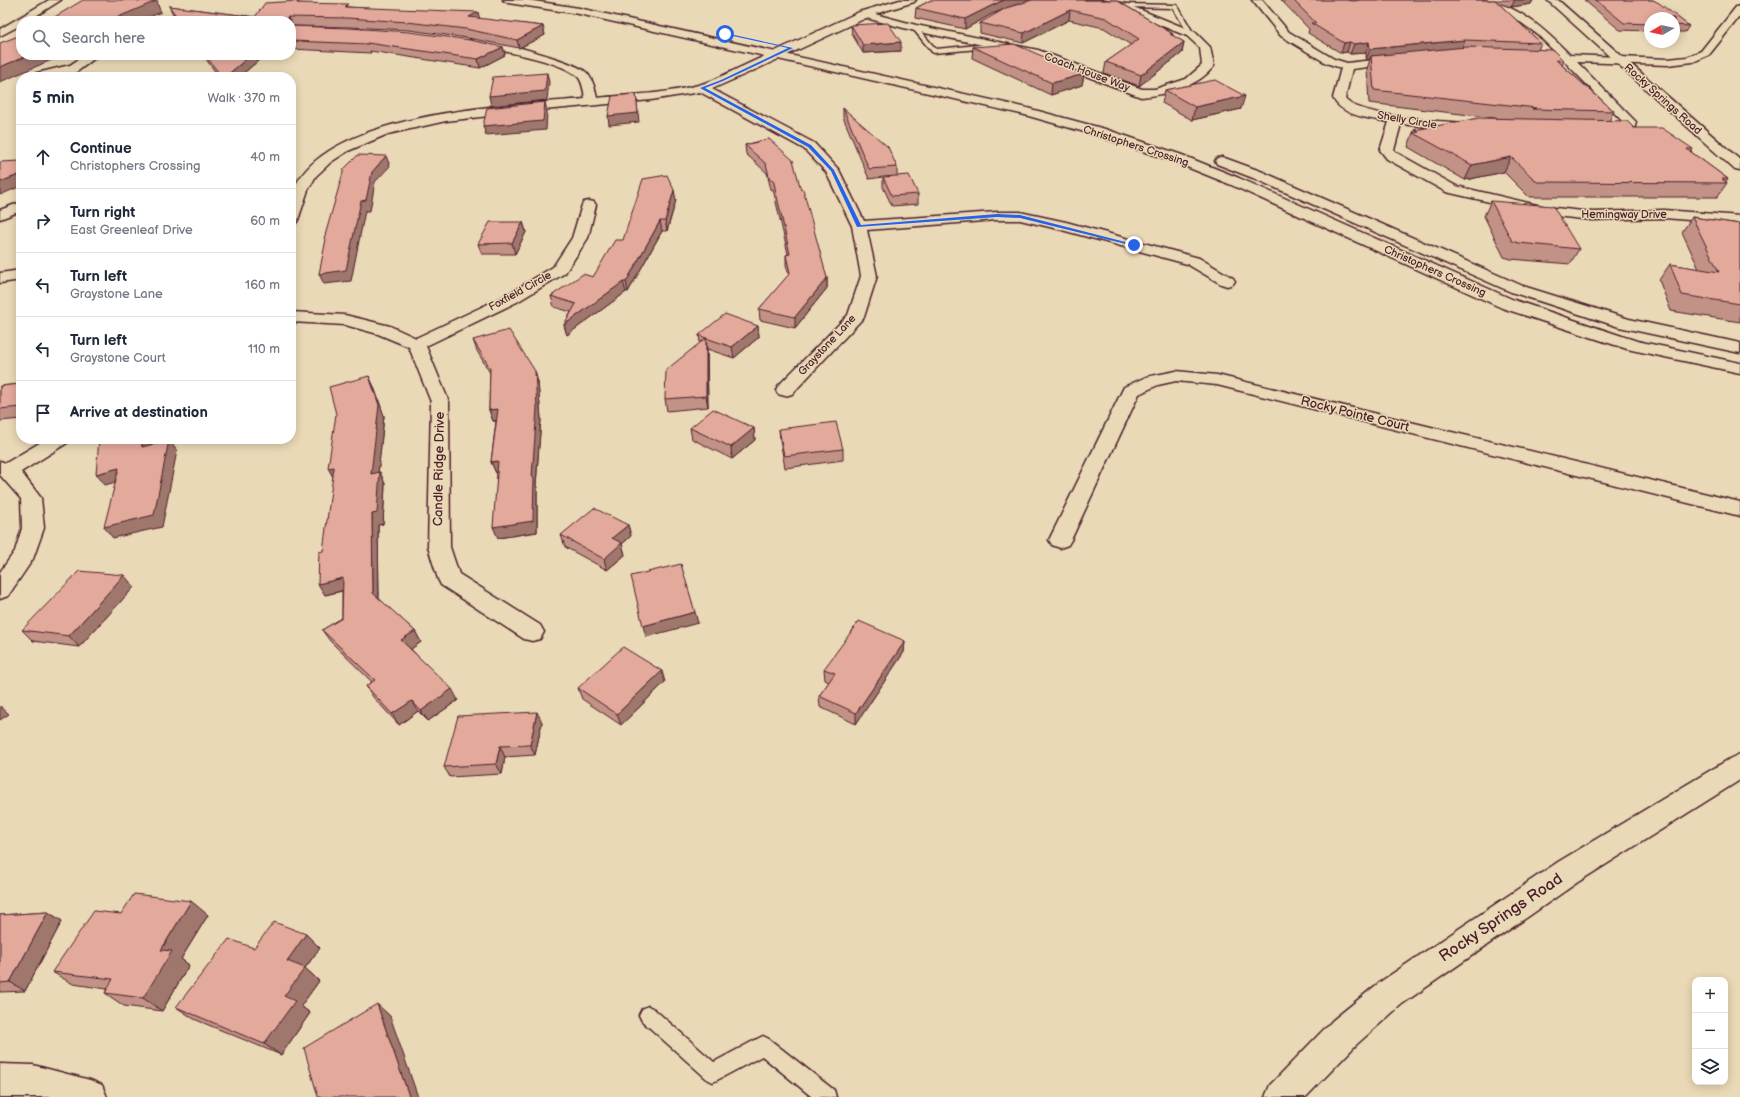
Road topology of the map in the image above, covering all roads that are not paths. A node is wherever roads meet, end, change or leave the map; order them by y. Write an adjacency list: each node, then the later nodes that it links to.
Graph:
1 (56, 0): 12 (street)
2 (508, 0): 23 (street, Christophers Crossing)
3 (566, 0): 22 (street, Christophers Crossing)
4 (911, 0): 11 (street)
5 (1088, 0): 9 (street, Coach House Way)
6 (1257, 0): 29 (street)
7 (1482, 0): 25 (street)
8 (1552, 0): 28 (street)
9 (1122, 6): 17 (street, Coach House Way); 17 (lane)
10 (1740, 9): 28 (street, Rocky Springs Road)
11 (864, 14): 14 (street, Coach House Way); 22 (street)
12 (30, 16)
13 (16, 24): 16 (street)
14 (915, 28): 19 (street, Coach House Way); 21 (lane)
15 (974, 30): 19 (street)
16 (0, 34): 18 (street)
17 (1191, 34): 21 (street, Coach House Way)
18 (14, 36)
19 (960, 38): 21 (street, Coach House Way)
20 (462, 41): 34 (street)
21 (999, 46)
22 (791, 48): 23 (street); 36 (street, Christophers Crossing)
23 (777, 56): 33 (street); 53 (street, Christophers Crossing)
24 (1547, 58): 25 (street)
25 (1569, 58): 28 (street); 38 (street)
26 (85, 60): 30 (street)
27 (1407, 60): 29 (street)
28 (1621, 60): 40 (street, Rocky Springs Road)
29 (1347, 66): 35 (street, Shelly Circle)
30 (74, 67): 31 (street); 32 (street)
31 (54, 72)
32 (68, 72)
33 (702, 88): 34 (street); 46 (street, Graystone Lane)
34 (592, 102): 41 (street)
35 (1396, 119): 37 (street, Shelly Circle); 45 (street, Hemingway Drive)
36 (1111, 122)
37 (1476, 127)
38 (1595, 129)
39 (1210, 156): 52 (street, Christophers Crossing)
40 (1740, 167)
41 (296, 203)
42 (589, 205): 51 (street, Foxfield Circle)
43 (16, 208): 44 (street)
44 (0, 216)
45 (1740, 220)
46 (859, 226): 49 (street); 54 (street, Graystone Lane)
47 (16, 276): 48 (street)
48 (0, 278)
49 (1227, 281)
50 (296, 317): 51 (street)
51 (416, 344): 60 (street, Candle Ridge Drive)
52 (1740, 348)
53 (1740, 368)
54 (785, 390)
55 (51, 444): 56 (street)
56 (4, 470): 59 (street)
57 (1740, 509): 58 (street, Rocky Pointe Court)
58 (1060, 540)
59 (0, 590)
60 (532, 632)
61 (1740, 766): 66 (street, Rocky Springs Road)
62 (648, 1015): 65 (lane)
63 (0, 1081): 64 (street)
64 (90, 1097)
65 (828, 1097)
66 (1282, 1097)

